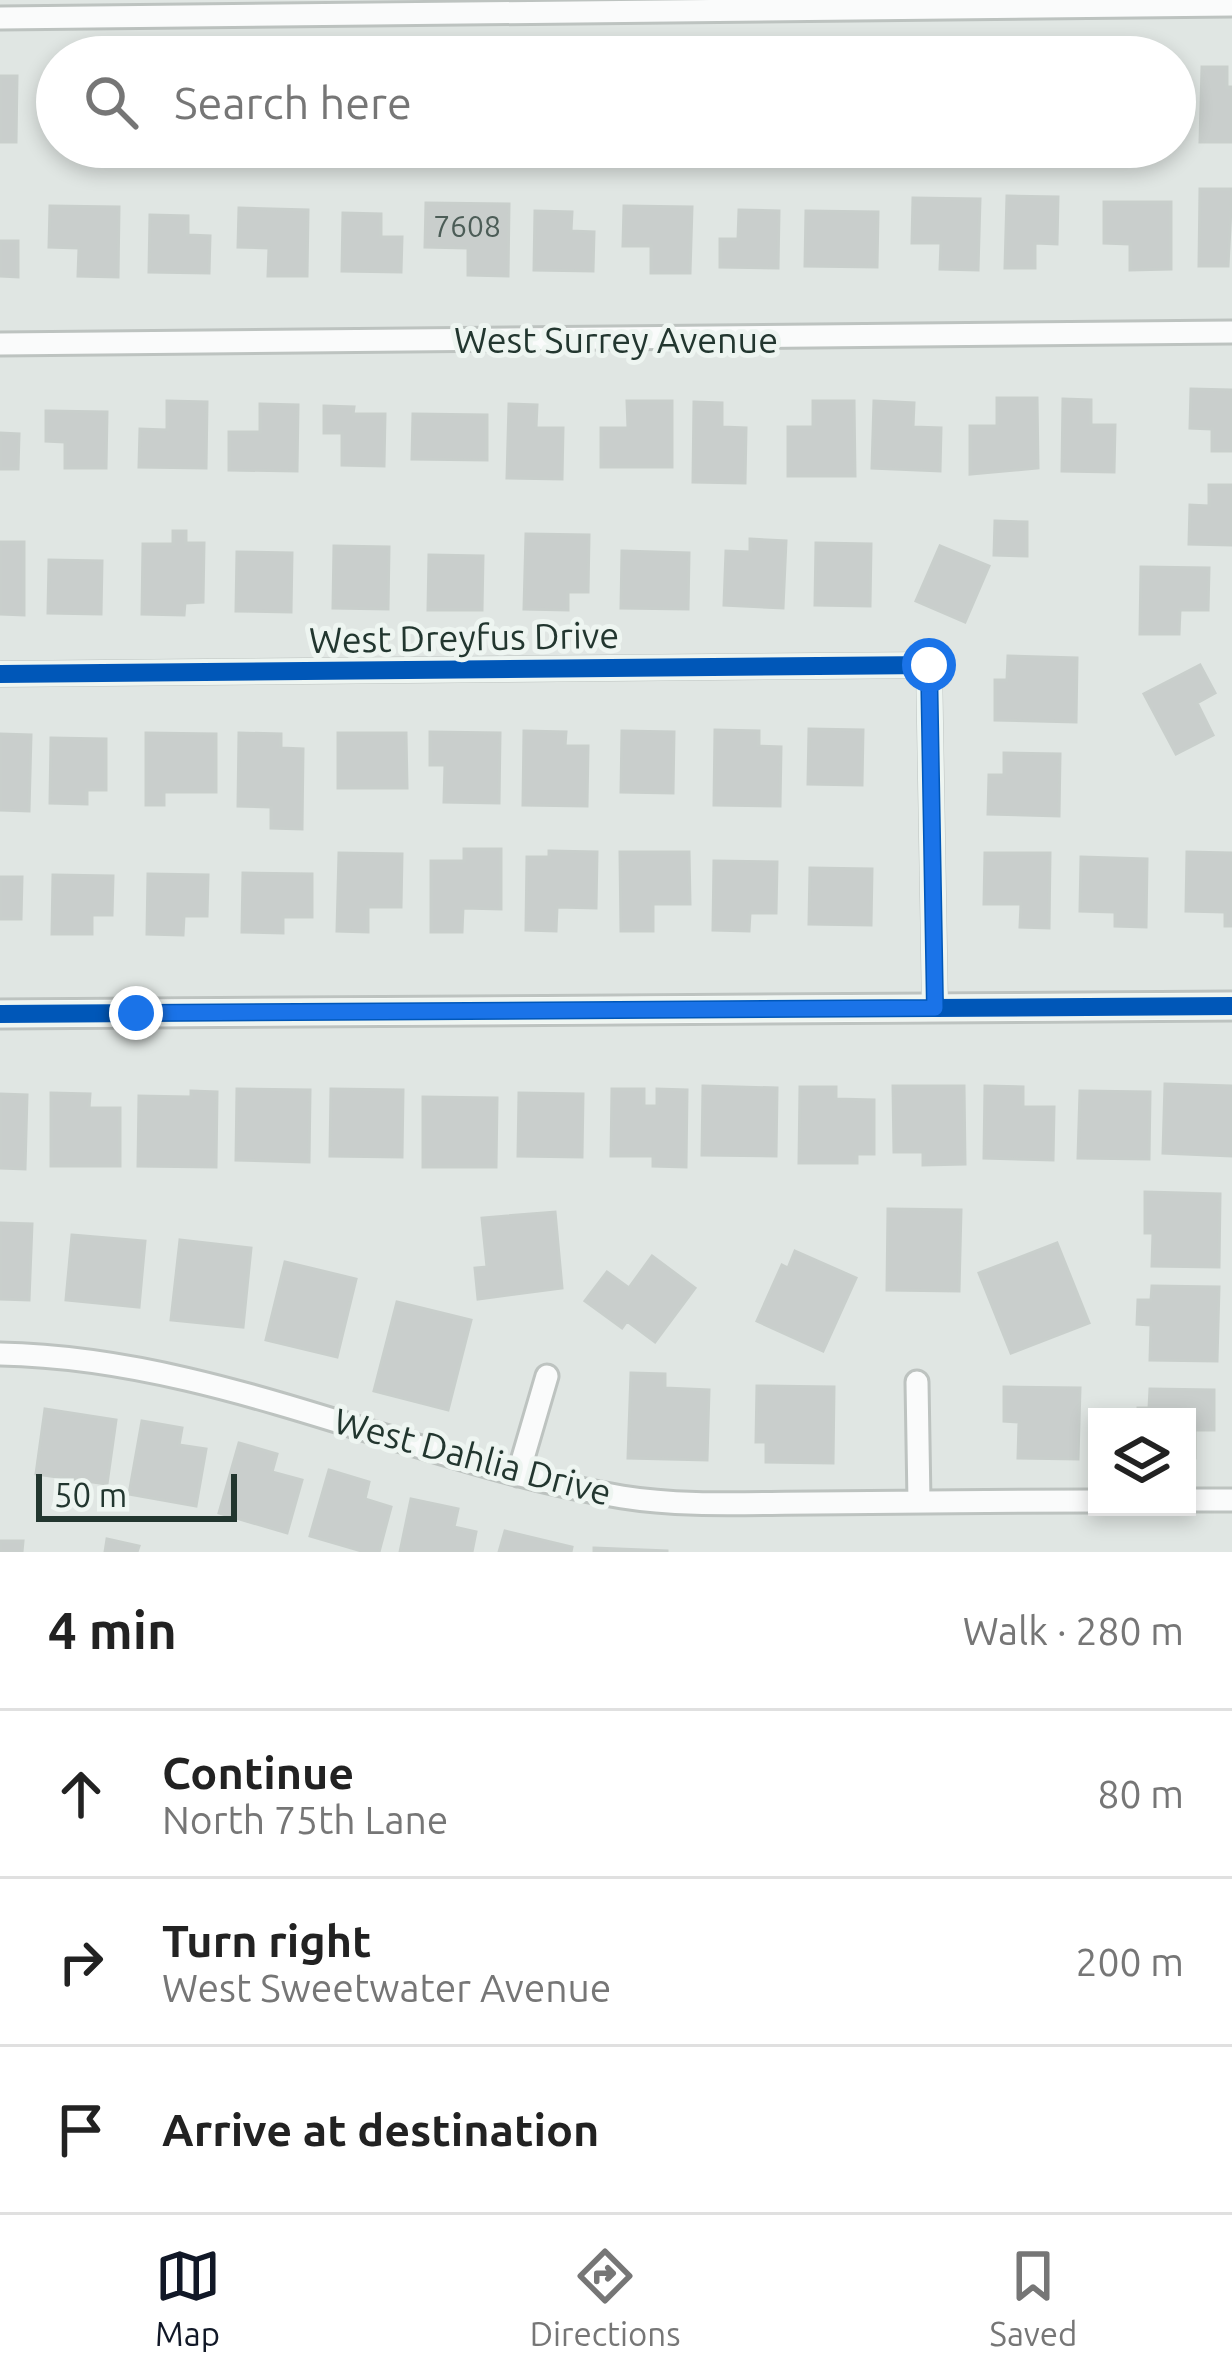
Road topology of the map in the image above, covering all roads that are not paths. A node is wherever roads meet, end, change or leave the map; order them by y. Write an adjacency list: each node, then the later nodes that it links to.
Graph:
1 (965, 5): 2 (street); 3 (street)
2 (1232, 5)
3 (623, 7): 4 (street)
4 (255, 8): 5 (street)
5 (0, 18)
6 (1232, 332): 7 (street, West Surrey Avenue)
7 (0, 344)
8 (0, 674): 10 (street, West Dreyfus Drive)
9 (1232, 1006): 10 (street)
10 (935, 1008): 11 (street)
11 (0, 1014)
12 (0, 1354): 15 (street, West Dahlia Drive)
13 (547, 1376): 15 (street)
14 (916, 1382): 19 (street)
15 (518, 1475): 19 (street, West Dahlia Drive)
16 (1196, 1500): 17 (street)
17 (1232, 1500)
18 (1088, 1501): 19 (street, West Dahlia Drive)
19 (919, 1502)

